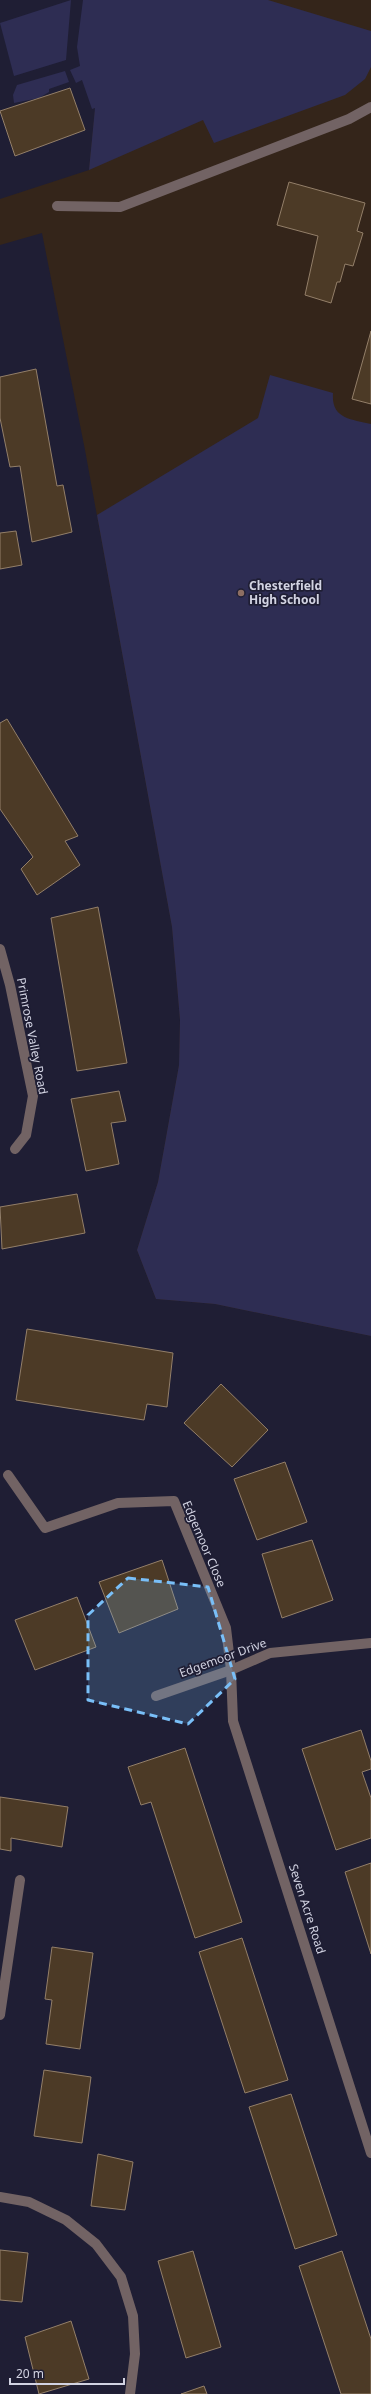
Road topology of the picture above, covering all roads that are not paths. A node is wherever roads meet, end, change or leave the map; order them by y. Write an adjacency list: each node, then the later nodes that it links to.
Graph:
1 (371, 107): 2 (street)
2 (57, 206)
3 (0, 949): 4 (street, Primrose Valley Road)
4 (15, 1149)
5 (8, 1475): 7 (street, Edgemoor Close)
6 (371, 1643): 7 (street, Edgemoor Drive)
7 (231, 1670): 8 (street, Edgemoor Drive); 11 (street, Seven Acre Road)
8 (156, 1696)
9 (20, 1880): 10 (street)
10 (0, 2015)
11 (371, 2153)
12 (0, 2197): 13 (street)
13 (130, 2394)

